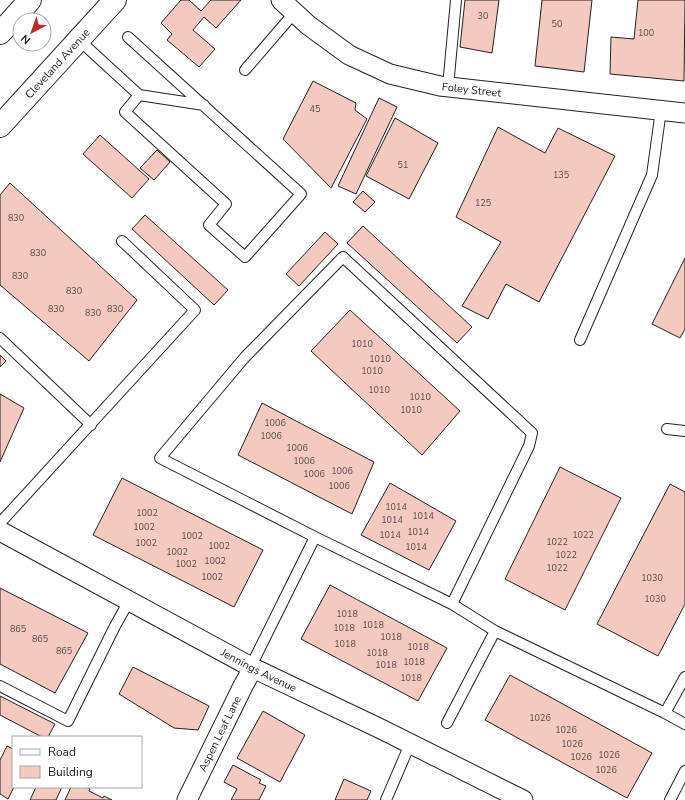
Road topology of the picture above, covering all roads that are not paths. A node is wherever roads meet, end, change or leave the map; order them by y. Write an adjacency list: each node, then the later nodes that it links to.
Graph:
1 (30, 0): 5 (main road)
2 (115, 0): 7 (main road, Cleveland Avenue)
3 (456, 0): 9 (lane)
4 (288, 6): 8 (lane); 9 (street, Foley Street)
5 (0, 33)
6 (128, 37): 11 (lane)
7 (79, 40): 10 (lane); 14 (main road, Cleveland Avenue)
8 (244, 70)
9 (448, 87): 12 (street, Foley Street)
10 (140, 95): 11 (lane); 11 (lane)
11 (204, 105)
12 (661, 110): 13 (street, Foley Street); 17 (lane)
13 (685, 113)
14 (0, 126)
15 (122, 241): 18 (lane)
16 (0, 338): 18 (lane)
17 (580, 340)
18 (91, 425): 21 (lane)
19 (667, 429): 20 (lane)
20 (685, 431)
21 (0, 523)
22 (0, 530): 24 (street, Jennings Avenue)
23 (315, 537): 25 (lane); 25 (lane); 27 (lane)
24 (129, 601): 27 (street, Jennings Avenue); 29 (lane)
25 (452, 604): 26 (lane)
26 (495, 631): 30 (lane); 31 (lane)
27 (252, 667): 33 (street, Jennings Avenue); 35 (street, Aspen Leaf Lane)
28 (685, 677): 30 (lane)
29 (0, 686)
30 (665, 713): 32 (lane)
31 (447, 723)
32 (685, 724)
33 (410, 744): 36 (lane); 37 (street, Jennings Avenue)
34 (685, 771): 38 (lane)
35 (187, 800)
36 (386, 800)
37 (523, 800)
38 (670, 800)

